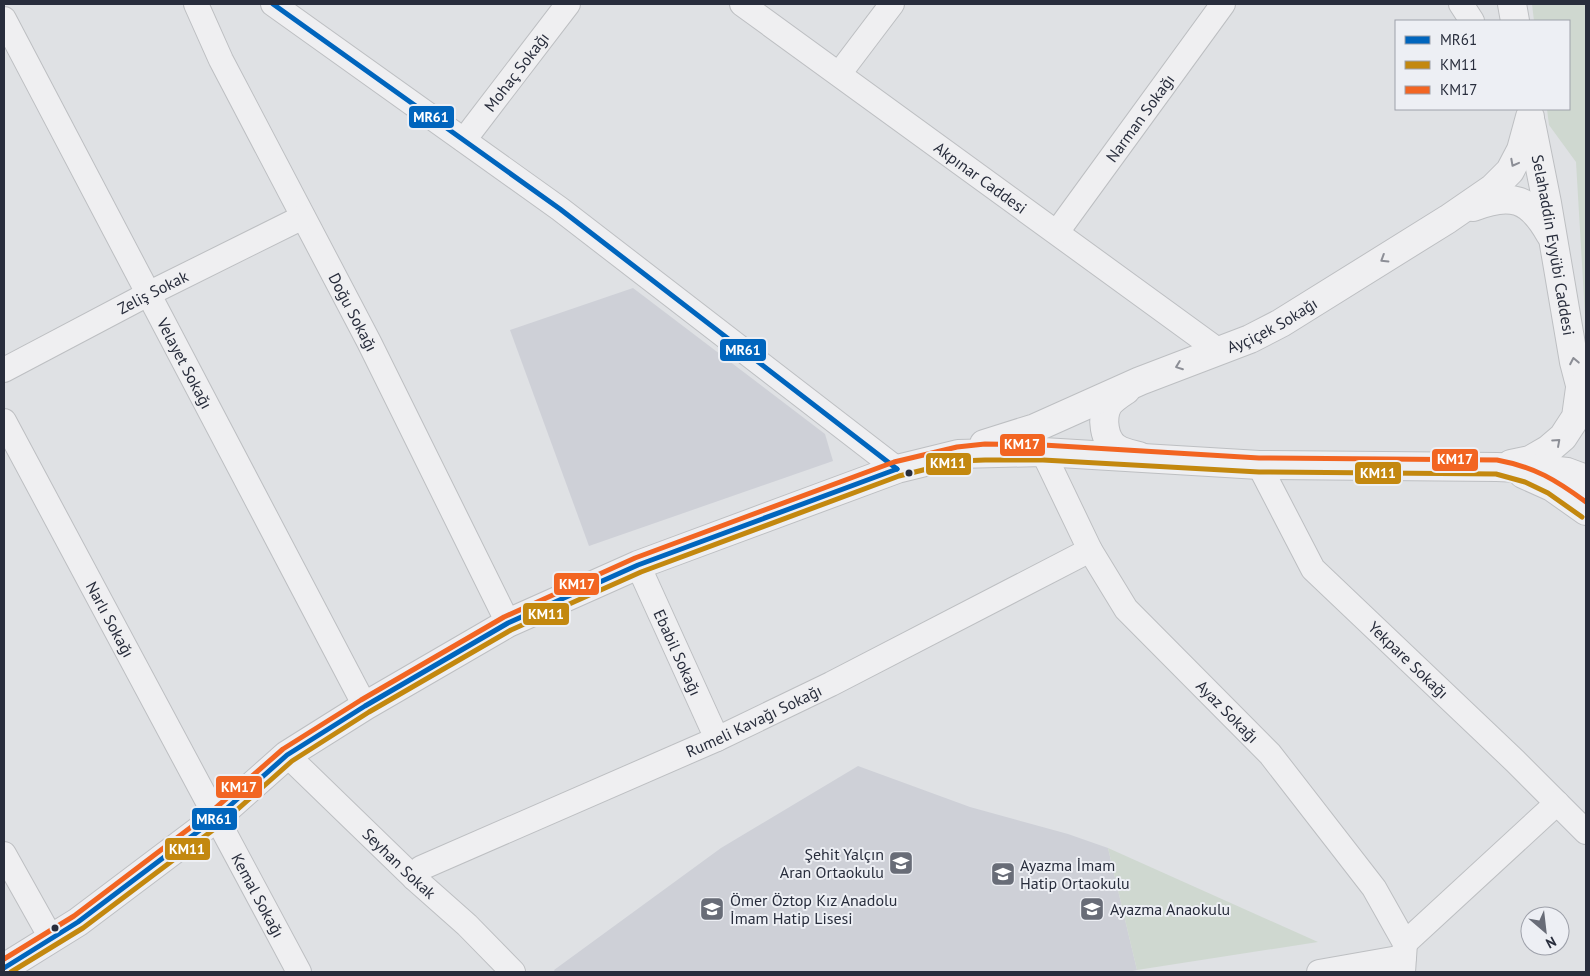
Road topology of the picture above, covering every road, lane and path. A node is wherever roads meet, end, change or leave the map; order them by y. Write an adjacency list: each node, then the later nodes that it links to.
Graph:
1 (196, 4): 15 (street, Doğu Sokağı)
2 (273, 4): 14 (street)
3 (568, 4): 14 (street, Mohaç Sokağı)
4 (742, 4): 12 (street, Akpınar Caddesi)
5 (892, 4): 12 (street)
6 (1223, 4): 17 (street, Narman Sokağı)
7 (1461, 4): 10 (street)
8 (1512, 4): 11 (street)
9 (4, 19): 19 (street, Velayet Sokağı)
10 (1471, 20)
11 (1515, 20)
12 (839, 74): 17 (street, Akpınar Caddesi)
13 (1527, 112): 16 (street, Ayçiçek Sokağı, one-way to 16); 18 (street, Selahaddin Eyyübi Caddesi)
14 (464, 140): 30 (street)
15 (303, 217): 19 (street, Zeliş Sokak); 35 (street, Doğu Sokağı)
16 (1448, 219): 18 (street); 20 (street, Ayçiçek Sokağı, one-way to 20)
17 (1058, 232): 20 (street, Akpınar Caddesi)
18 (1554, 240): 23 (street, Selahaddin Eyyübi Caddesi, one-way to 18)
19 (148, 294): 21 (street, Zeliş Sokak); 36 (street, Velayet Sokağı)
20 (1219, 351): 22 (street, Ayçiçek Sokağı, one-way to 22)
21 (4, 370)
22 (1140, 382): 26 (street, Ayçiçek Sokağı); 27 (street)
23 (1583, 398): 29 (street, Selahaddin Eyyübi Caddesi, one-way to 23)
24 (4, 421): 40 (street, Narlı Sokağı)
25 (1043, 452): 26 (street); 27 (street); 33 (street, Ayaz Sokağı)
26 (958, 454): 30 (street)
27 (1148, 459): 28 (street)
28 (1259, 466): 29 (street); 39 (street, Yekpare Sokağı)
29 (1498, 467): 31 (street); 32 (street)
30 (897, 469): 34 (street)
31 (1586, 479)
32 (1586, 511)
33 (1090, 550): 37 (street, Rumeli Kavağı Sokağı); 45 (street, Ayaz Sokağı)
34 (638, 566): 35 (street); 37 (street, Ebabil Sokağı)
35 (508, 623): 36 (street)
36 (364, 706): 38 (street)
37 (717, 739): 43 (street, Rumeli Kavağı Sokağı)
38 (287, 755): 40 (street); 43 (street, Seyhan Sokak)
39 (1557, 803): 41 (street, Yekpare Sokağı); 45 (street)
40 (216, 818): 44 (street); 47 (street, Kemal Sokağı)
41 (1586, 832)
42 (4, 854): 44 (street)
43 (414, 878): 48 (street, Seyhan Sokak)
44 (51, 938): 46 (street)
45 (1404, 957): 49 (street)
46 (4, 968)
47 (298, 972)
48 (513, 972)
49 (1319, 972)

